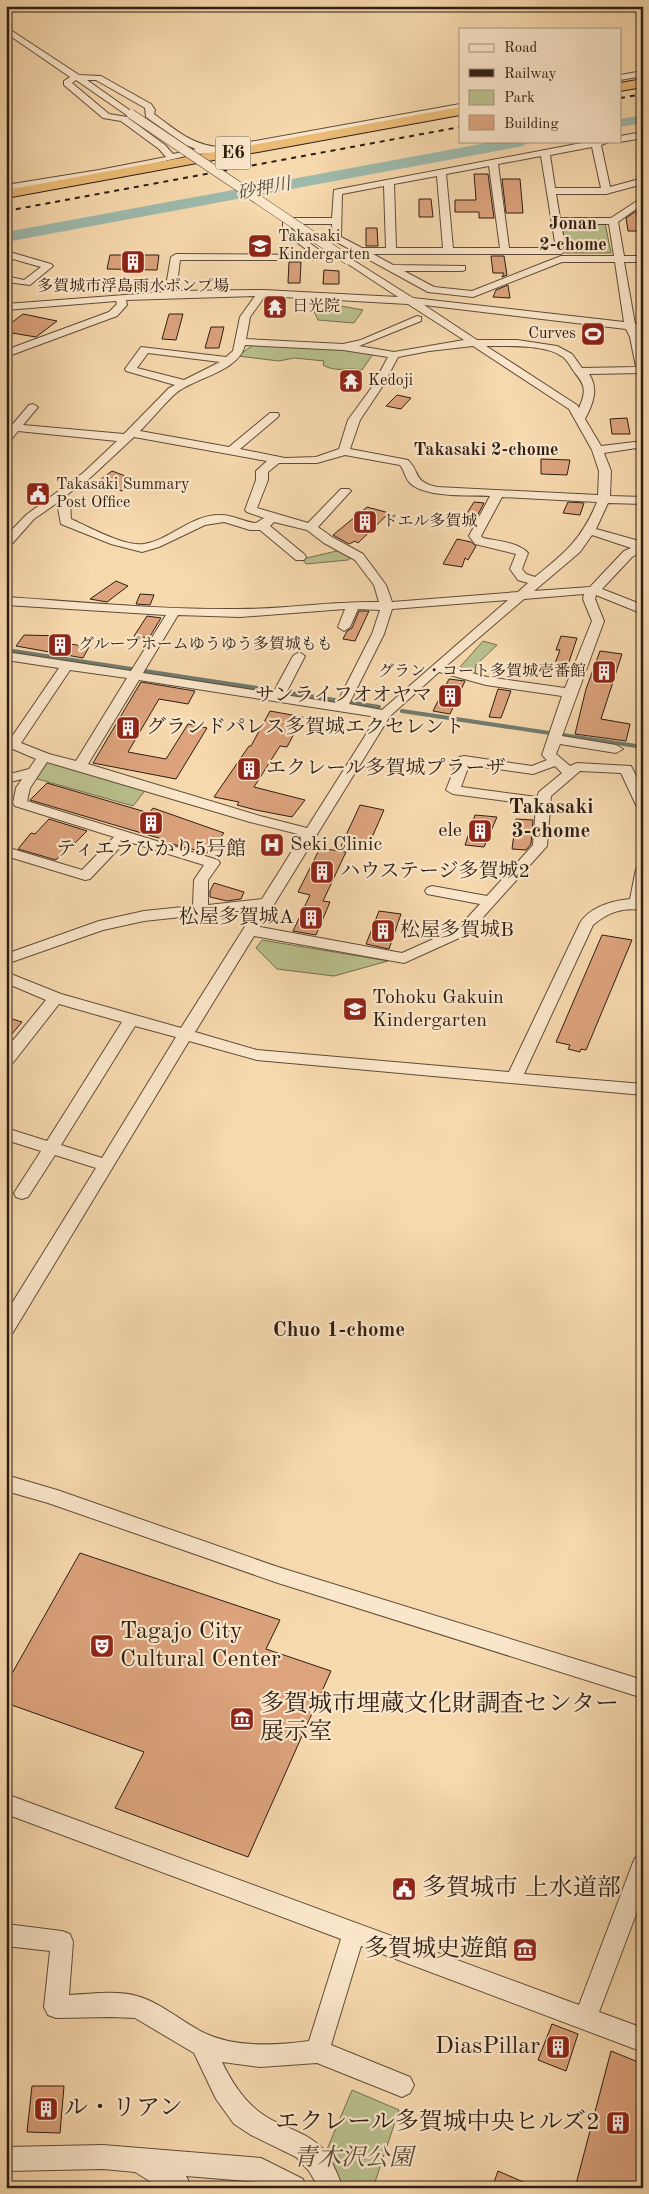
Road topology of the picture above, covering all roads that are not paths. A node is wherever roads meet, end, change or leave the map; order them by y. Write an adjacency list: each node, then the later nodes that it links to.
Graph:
1 (6, 30): 3 (street)
2 (643, 73): 4 (street)
3 (75, 77): 16 (street); 18 (street); 45 (street, bridge)
4 (622, 78)
5 (643, 78): 6 (highway)
6 (622, 82)
7 (643, 83): 8 (highway)
8 (622, 87)
9 (459, 107): 16 (street)
10 (459, 111): 26 (highway, E6)
11 (459, 117): 27 (highway, E6)
12 (643, 135): 13 (street)
13 (622, 139)
14 (602, 142): 15 (street)
15 (596, 143): 17 (street); 25 (street)
16 (206, 149): 18 (street)
17 (545, 154): 19 (street); 24 (street)
18 (171, 157): 23 (street)
19 (493, 163): 20 (street); 35 (street)
20 (441, 173): 22 (street); 34 (street)
21 (643, 181): 25 (street)
22 (389, 183): 29 (street); 33 (street)
23 (6, 188)
24 (552, 191): 25 (street); 30 (street)
25 (606, 191)
26 (6, 194)
27 (6, 200)
28 (643, 200): 31 (street)
29 (336, 220): 32 (street); 43 (street)
30 (556, 221): 31 (street); 35 (street)
31 (613, 221): 37 (street)
32 (359, 251): 33 (street); 39 (street)
33 (391, 251): 34 (street)
34 (448, 251): 35 (street)
35 (505, 251)
36 (6, 257): 41 (street)
37 (620, 258): 38 (street); 39 (street); 48 (street)
38 (643, 259)
39 (389, 268): 40 (street)
40 (462, 268)
41 (6, 279)
42 (262, 292): 43 (street); 45 (street); 50 (street)
43 (170, 295): 44 (street)
44 (121, 298): 46 (street); 53 (street)
45 (408, 300): 48 (street); 51 (street)
46 (6, 307)
47 (417, 319): 52 (street)
48 (630, 326): 49 (street); 56 (street)
49 (643, 328)
50 (239, 342): 52 (street); 55 (street)
51 (476, 343): 54 (street); 57 (street); 61 (street)
52 (343, 347): 54 (street)
53 (6, 354)
54 (394, 355): 68 (street)
55 (228, 360): 58 (street); 58 (street)
56 (642, 370): 57 (street)
57 (579, 371): 61 (street)
58 (185, 384): 63 (street)
59 (33, 407): 62 (street)
60 (274, 415): 66 (street)
61 (580, 417): 67 (street)
62 (11, 427): 63 (street); 64 (street)
63 (129, 435): 66 (street); 72 (street)
64 (6, 439)
65 (643, 444): 67 (street)
66 (233, 450): 69 (street)
67 (598, 450): 73 (street)
68 (344, 451): 69 (street); 71 (street)
69 (276, 460): 75 (street)
70 (345, 491): 76 (street)
71 (498, 493): 73 (street); 81 (street)
72 (57, 498): 75 (street); 78 (street)
73 (604, 499): 74 (street); 77 (street)
74 (643, 502)
75 (267, 521): 76 (street); 80 (street)
76 (311, 527): 86 (street)
77 (589, 531): 79 (street); 81 (street)
78 (6, 544)
79 (642, 548): 82 (street)
80 (300, 557)
81 (536, 582): 83 (street)
82 (594, 590): 83 (street); 87 (street); 95 (street)
83 (520, 596): 86 (street); 93 (street)
84 (6, 601): 88 (street)
85 (353, 606): 86 (street); 88 (street); 89 (street)
86 (388, 606): 97 (street)
87 (643, 610)
88 (174, 611): 94 (street)
89 (344, 627)
90 (6, 656): 92 (street)
91 (299, 656): 96 (street)
92 (67, 665): 94 (street); 100 (street)
93 (437, 667): 95 (street); 98 (street)
94 (136, 672): 96 (street); 104 (street)
95 (570, 693): 99 (street)
96 (277, 697): 97 (street)
97 (343, 703): 98 (street)
98 (385, 714): 112 (street)
99 (556, 736): 101 (street); 103 (street)
100 (10, 743): 102 (street)
101 (616, 749)
102 (44, 757): 104 (street); 106 (street)
103 (556, 761): 107 (street); 111 (street)
104 (80, 766): 112 (street)
105 (626, 769): 107 (street); 108 (street); 110 (street)
106 (33, 772): 109 (street); 113 (street)
107 (570, 772): 111 (street)
108 (643, 772)
109 (6, 779)
110 (641, 800)
111 (543, 802): 117 (street)
112 (311, 833): 118 (street)
113 (123, 836): 114 (street); 120 (street)
114 (6, 851)
115 (643, 869): 119 (street)
116 (432, 891): 117 (street)
117 (492, 901): 121 (street)
118 (267, 903): 120 (street); 121 (street)
119 (639, 904): 128 (street)
120 (200, 910): 122 (street)
121 (249, 930): 126 (street)
122 (6, 959)
123 (6, 977): 124 (street)
124 (56, 998): 125 (street); 127 (street)
125 (131, 1020): 126 (street); 131 (street)
126 (185, 1035): 128 (street); 132 (street)
127 (6, 1060)
128 (514, 1079): 129 (street)
129 (643, 1090)
130 (6, 1134): 131 (street)
131 (51, 1148): 132 (street); 133 (street)
132 (106, 1165): 134 (street)
133 (22, 1193)
134 (6, 1329)
135 (6, 1483): 136 (street)
136 (643, 1689)
137 (6, 1804): 139 (street)
138 (643, 1865): 141 (street)
139 (354, 1934): 141 (street); 144 (street)
140 (6, 1935): 143 (street)
141 (585, 2020): 142 (street)
142 (643, 2040)
143 (203, 2045): 144 (street); 150 (street)
144 (317, 2051): 145 (street)
145 (402, 2085)
146 (6, 2159): 147 (street)
147 (138, 2160): 148 (street); 149 (street)
148 (180, 2188)
149 (294, 2188)
150 (331, 2188)

